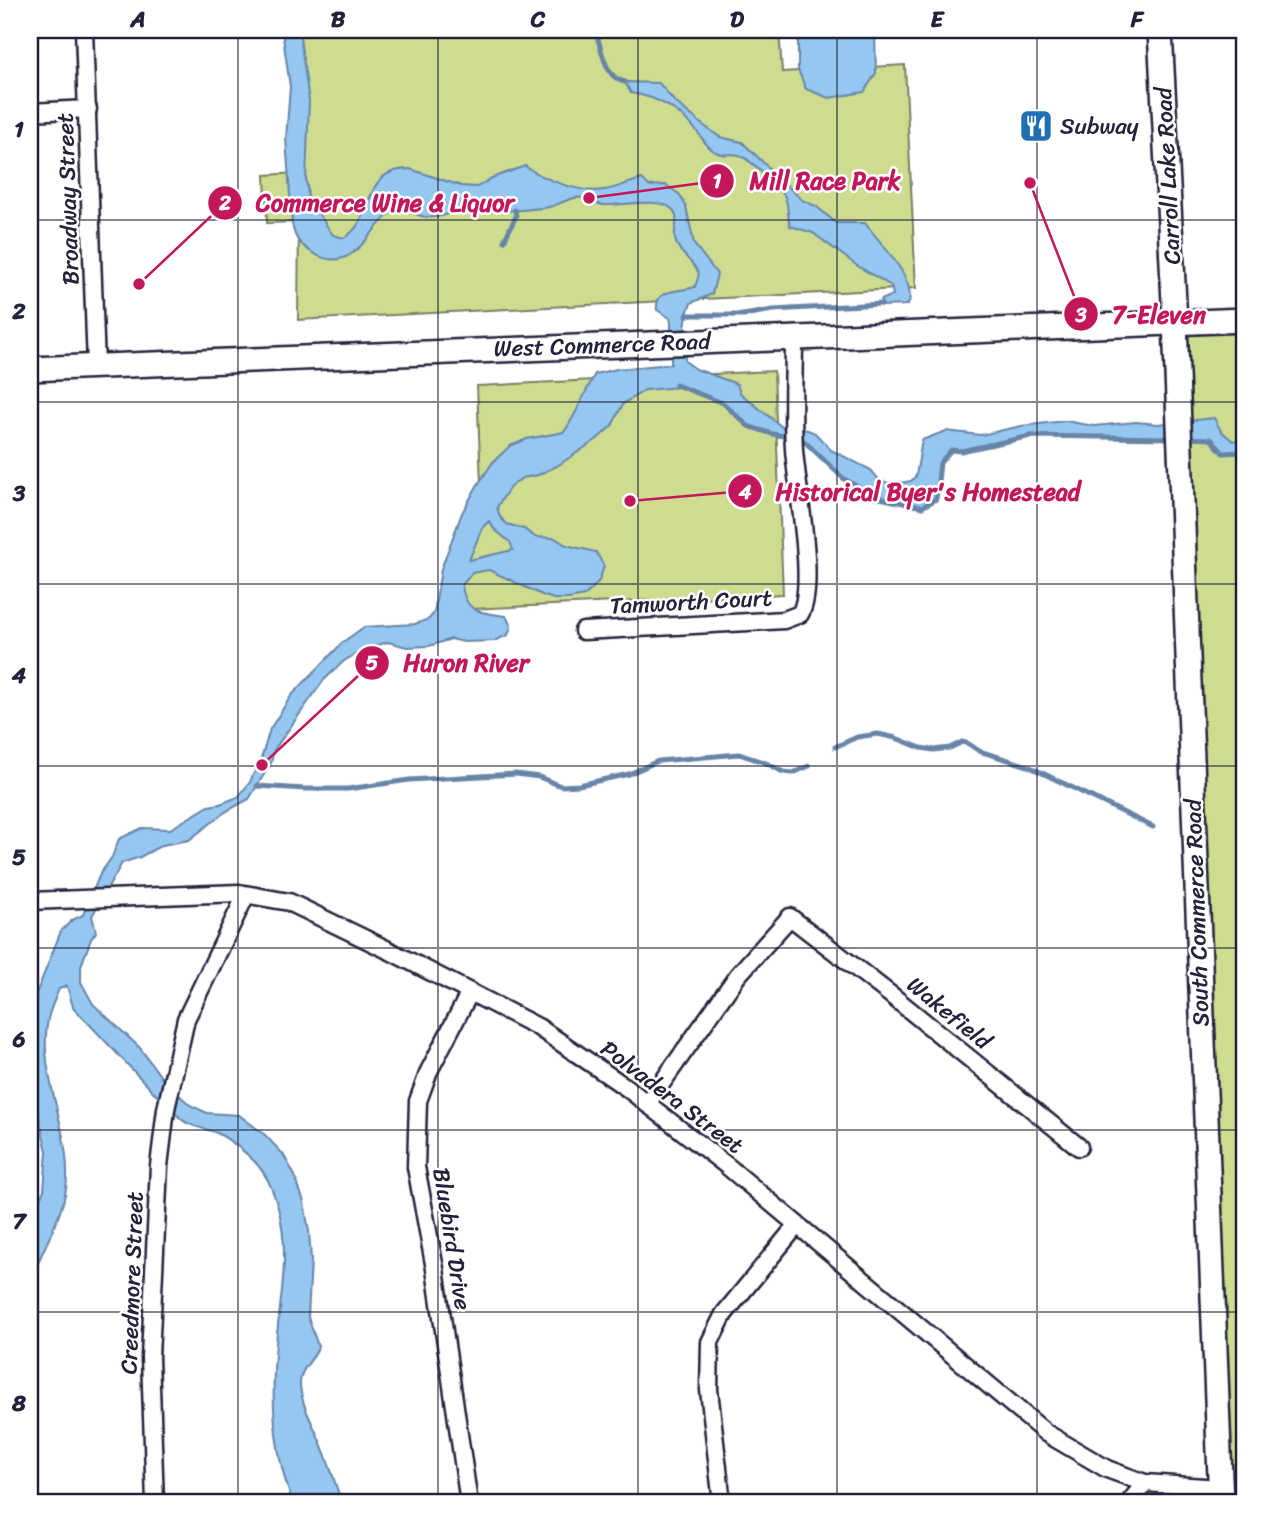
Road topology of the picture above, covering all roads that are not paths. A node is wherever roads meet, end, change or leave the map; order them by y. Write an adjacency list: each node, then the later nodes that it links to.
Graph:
1 (84, 30): 3 (street, Broadway Street)
2 (1160, 30): 6 (street, Carroll Lake Road)
3 (88, 109): 4 (street); 8 (street, Broadway Street)
4 (30, 112)
5 (1245, 320): 6 (street, West Commerce Road)
6 (1175, 322): 7 (street, West Commerce Road); 18 (street, South Commerce Road)
7 (794, 337): 8 (street, West Commerce Road); 10 (street, Tamworth Court)
8 (96, 367): 9 (street, West Commerce Road)
9 (30, 369)
10 (583, 631)
11 (246, 895): 12 (street, Polvadera Street); 13 (street, Polvadera Street); 19 (street, Creedmore Street)
12 (30, 901)
13 (470, 992): 14 (street, Polvadera Street); 20 (street, Bluebird Drive)
14 (648, 1104): 15 (street, Wakefield); 16 (street, Polvadera Street)
15 (1079, 1147)
16 (797, 1225): 17 (street, Polvadera Street); 21 (street)
17 (1145, 1483): 18 (street, Polvadera Street); 22 (street)
18 (1220, 1496)
19 (155, 1503)
20 (469, 1503)
21 (722, 1503)
22 (1129, 1503)

